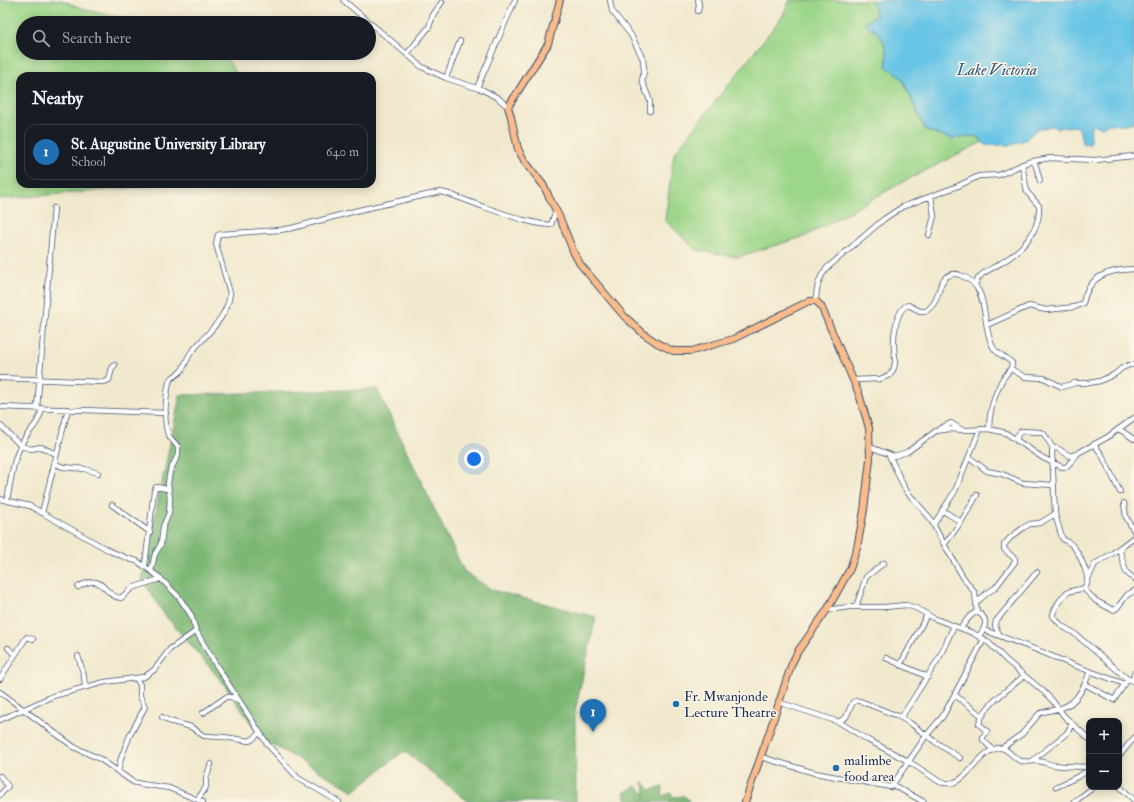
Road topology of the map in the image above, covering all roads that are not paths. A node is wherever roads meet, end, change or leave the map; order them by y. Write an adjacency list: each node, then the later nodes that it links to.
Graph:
1 (343, 0): 8 (street)
2 (515, 0): 13 (street)
3 (560, 0): 14 (main road)
4 (610, 0): 15 (street)
5 (698, 0): 7 (street)
6 (442, 2): 11 (street)
7 (698, 11)
8 (362, 16)
9 (376, 28): 11 (street)
10 (460, 42): 12 (street)
11 (407, 54): 12 (street)
12 (446, 78): 13 (street)
13 (477, 88): 14 (street)
14 (508, 107): 22 (main road)
15 (650, 111)
16 (1134, 156): 17 (street)
17 (1034, 160): 18 (street); 19 (street)
18 (1022, 164): 20 (street); 25 (street)
19 (1040, 181)
20 (931, 196): 23 (street); 26 (street)
21 (54, 208): 34 (street)
22 (556, 210): 26 (main road); 40 (street)
23 (929, 235)
24 (1134, 270): 28 (street)
25 (975, 284): 27 (street); 35 (street)
26 (816, 300): 35 (main road)
27 (986, 317): 28 (street); 29 (street)
28 (994, 321): 29 (street)
29 (987, 325): 32 (street)
30 (1134, 365): 32 (street)
31 (115, 366): 34 (street)
32 (1011, 369): 44 (street)
33 (0, 378): 34 (street)
34 (38, 379): 37 (street)
35 (853, 380): 50 (main road)
36 (0, 407): 37 (street)
37 (37, 408): 38 (street)
38 (42, 408): 39 (street); 49 (street)
39 (68, 409): 40 (street); 53 (street)
40 (166, 413): 60 (street)
41 (1134, 418): 45 (street)
42 (0, 425): 49 (street)
43 (980, 429): 44 (street); 54 (street); 55 (street)
44 (989, 429): 47 (street)
45 (1119, 429): 46 (street); 48 (street)
46 (1134, 438)
47 (1016, 441): 51 (street); 57 (street)
48 (1094, 444): 52 (street); 61 (street)
49 (21, 446): 53 (street); 64 (street)
50 (870, 448): 54 (street); 89 (main road)
51 (1053, 448): 52 (street); 57 (street)
52 (1078, 453): 57 (street)
53 (56, 454): 56 (street)
54 (890, 456): 71 (street)
55 (969, 457): 59 (street); 67 (street)
56 (54, 463): 58 (street); 68 (street)
57 (1053, 464): 59 (street)
58 (98, 473)
59 (1054, 484): 69 (street)
60 (168, 489): 73 (street); 79 (street)
61 (1120, 492)
62 (978, 495): 70 (street)
63 (0, 499): 64 (street)
64 (7, 500): 68 (street)
65 (1124, 503): 72 (street)
66 (112, 505): 73 (street)
67 (942, 510): 70 (street); 71 (street)
68 (42, 513): 78 (street)
69 (1055, 514): 82 (street); 87 (street)
70 (961, 522): 75 (street)
71 (934, 524): 75 (street)
72 (1134, 531)
73 (150, 532): 78 (street)
74 (1134, 537): 76 (street)
75 (944, 545): 87 (street)
76 (1120, 548): 82 (street); 83 (street)
77 (884, 563): 88 (street)
78 (145, 565): 79 (street)
79 (152, 571): 81 (street)
80 (1037, 572): 97 (street)
81 (160, 579): 84 (street); 95 (street)
82 (1088, 579): 85 (street)
83 (1134, 579)
84 (78, 587)
85 (1083, 588): 86 (street); 112 (street)
86 (1134, 591)
87 (977, 602): 90 (street)
88 (856, 607): 89 (street); 91 (street)
89 (827, 610): 119 (main road)
90 (977, 612): 93 (street); 94 (street)
91 (927, 615): 92 (street); 104 (street)
92 (954, 626): 93 (street); 108 (street)
93 (961, 628): 96 (street)
94 (984, 630): 96 (street); 97 (street)
95 (196, 631): 110 (street); 118 (street)
96 (979, 636): 99 (street)
97 (1000, 636): 106 (street)
98 (34, 639): 101 (street)
99 (984, 639): 109 (street); 117 (street)
100 (8, 648): 101 (street)
101 (14, 654): 105 (street)
102 (78, 656): 115 (street)
103 (886, 658): 104 (street)
104 (900, 665): 108 (street)
105 (2, 671): 111 (street)
106 (1090, 671): 112 (street); 114 (street)
107 (1134, 673): 113 (street)
108 (928, 676): 125 (street)
109 (1024, 676): 121 (street); 123 (street)
110 (136, 678): 115 (street); 143 (street)
111 (0, 679)
112 (1126, 681): 113 (street); 114 (street)
113 (1134, 681)
114 (1085, 684): 121 (street)
115 (85, 687): 120 (street)
116 (0, 692): 120 (street)
117 (955, 695): 123 (street); 130 (street)
118 (240, 702): 122 (street); 129 (street)
119 (778, 702): 127 (street); 136 (main road)
120 (23, 709): 126 (street); 143 (street)
121 (1058, 709): 128 (street); 133 (street)
122 (203, 713)
123 (982, 716): 134 (street)
124 (162, 717): 129 (street)
125 (901, 718): 127 (street); 130 (street)
126 (0, 720)
127 (839, 722): 138 (street)
128 (1072, 724): 131 (street); 139 (street)
129 (260, 732): 153 (street)
130 (926, 736): 137 (street); 138 (street)
131 (1086, 736)
132 (1134, 738): 135 (street)
133 (1002, 748): 134 (street); 139 (street)
134 (993, 750): 138 (street)
135 (1121, 754)
136 (760, 757): 145 (street); 154 (main road)
137 (960, 758)
138 (908, 761): 145 (street)
139 (1032, 761): 141 (street)
140 (211, 764): 151 (street)
141 (1086, 768)
142 (1086, 770): 146 (street)
143 (118, 772): 151 (street)
144 (0, 776): 149 (street)
145 (893, 785): 155 (street)
146 (1056, 787)
147 (1122, 789): 150 (street)
148 (1090, 790): 156 (street)
149 (0, 795)
150 (1133, 798)
151 (198, 799): 152 (street)
152 (204, 802)
153 (339, 802)
154 (745, 802)
155 (924, 802)
156 (1074, 802)

